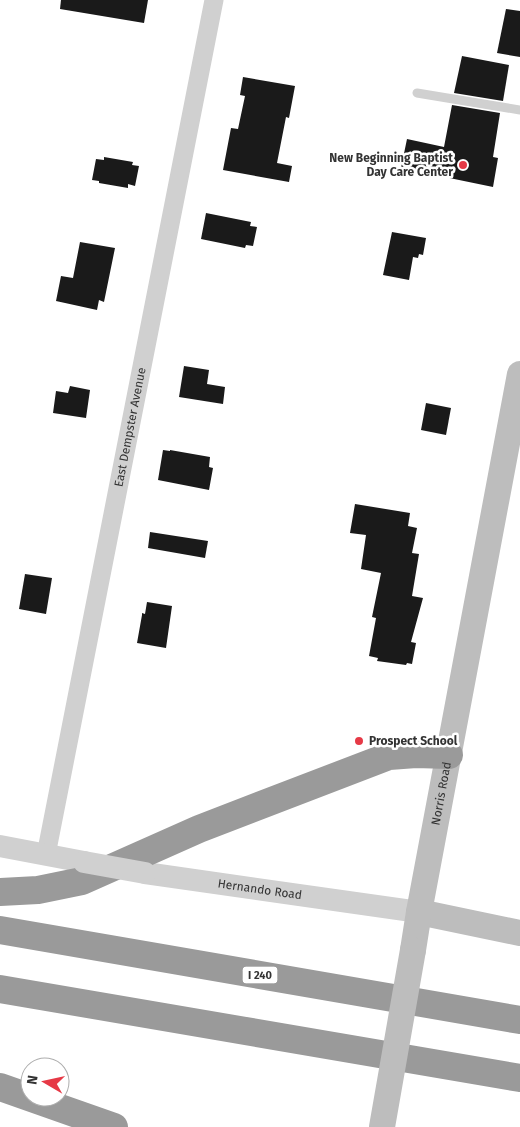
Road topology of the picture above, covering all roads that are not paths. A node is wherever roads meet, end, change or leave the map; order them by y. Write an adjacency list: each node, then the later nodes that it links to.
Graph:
1 (214, 0): 8 (street, East Dempster Avenue)
2 (417, 93): 3 (lane)
3 (520, 110)
4 (520, 374): 5 (main road, Norris Road)
5 (516, 419): 6 (main road, Norris Road)
6 (449, 755): 9 (highway); 10 (main road, Norris Road)
7 (0, 846): 8 (street, Hernando Road)
8 (46, 855): 10 (street, Hernando Road, bridge)
9 (0, 892)
10 (419, 912): 12 (main road, Hernando Road); 18 (main road, Norris Road, bridge)
11 (0, 930): 14 (highway, I 240)
12 (520, 933)
13 (0, 989): 15 (highway)
14 (520, 1020)
15 (520, 1078)
16 (0, 1087): 17 (highway)
17 (114, 1127)
18 (382, 1127)

